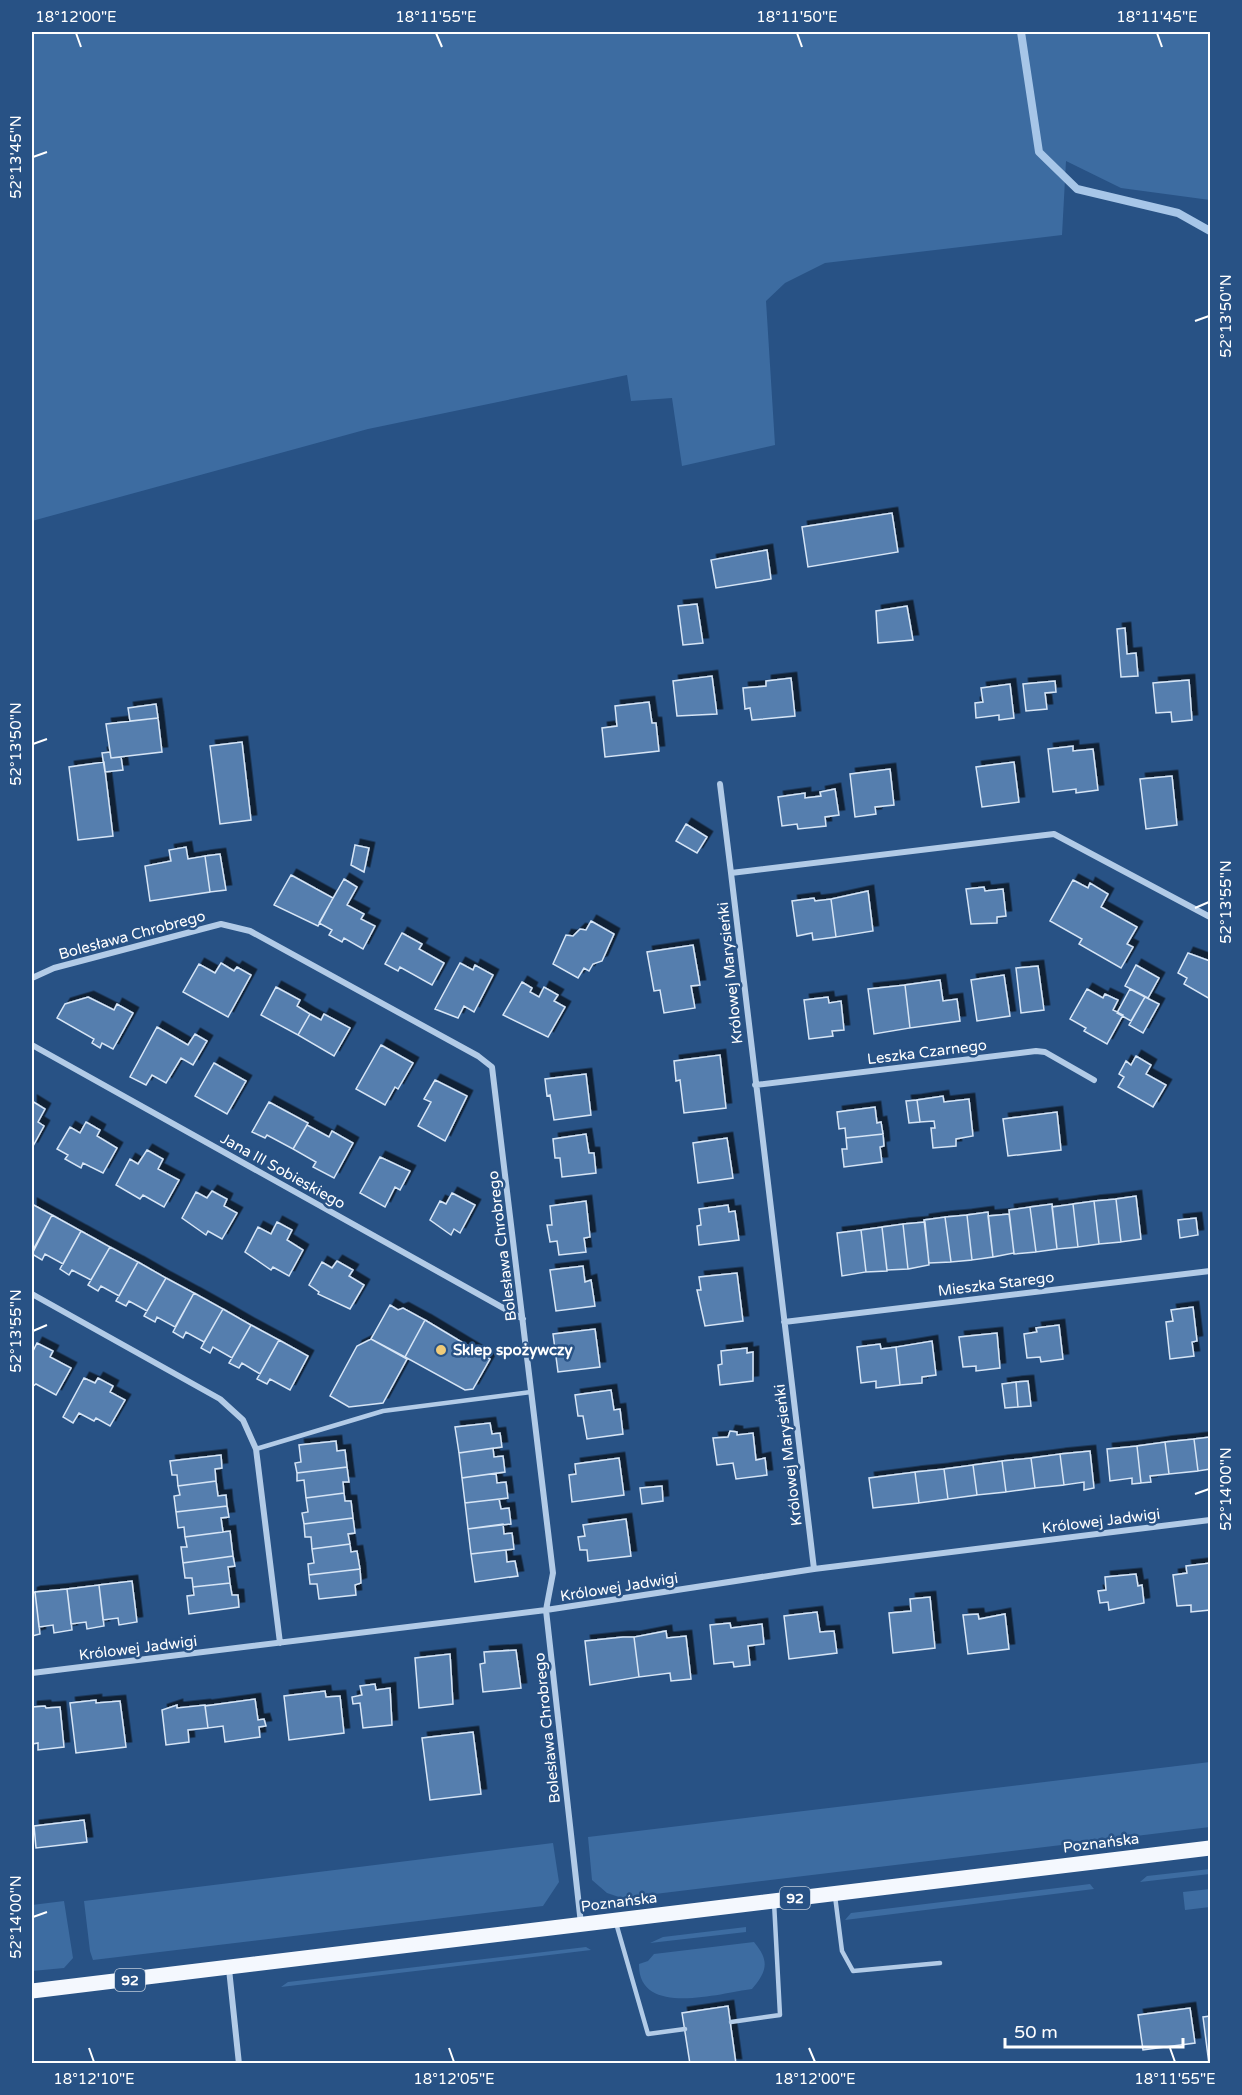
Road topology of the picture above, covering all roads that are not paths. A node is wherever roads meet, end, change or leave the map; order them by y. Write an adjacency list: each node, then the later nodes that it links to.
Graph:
1 (720, 784): 2 (street, Królowej Marysieńki)
2 (731, 873): 3 (street); 7 (street, Królowej Marysieńki)
3 (1210, 916)
4 (32, 978): 10 (street, Bolesława Chrobrego)
5 (32, 1045): 10 (street, Jana III Sobieskiego)
6 (1094, 1080): 7 (street, Leszka Czarnego)
7 (755, 1084): 11 (street, Królowej Marysieńki)
8 (1210, 1271): 11 (street, Mieszka Starego)
9 (32, 1294): 13 (street)
10 (522, 1319): 12 (street, Bolesława Chrobrego)
11 (784, 1322): 15 (street, Królowej Marysieńki)
12 (531, 1392): 13 (lane); 16 (street, Bolesława Chrobrego)
13 (256, 1449): 17 (street)
14 (1210, 1520): 15 (street, Królowej Jadwigi)
15 (814, 1569): 16 (street, Królowej Jadwigi)
16 (546, 1610): 17 (street, Królowej Jadwigi); 23 (street, Bolesława Chrobrego)
17 (280, 1643): 18 (street, Królowej Jadwigi)
18 (32, 1673)
19 (1210, 1848): 20 (main road, Poznańska / 92)
20 (835, 1893): 21 (main road, Poznańska / 92); 24 (lane)
21 (774, 1901): 22 (main road, Poznańska / 92); 27 (lane)
22 (615, 1920): 23 (main road, Poznańska / 92); 28 (lane)
23 (581, 1924): 25 (main road, Poznańska / 92)
24 (940, 1963)
25 (229, 1968): 26 (main road, Poznańska / 92); 29 (street)
26 (32, 1991)
27 (730, 2022)
28 (685, 2028)
29 (239, 2064)

